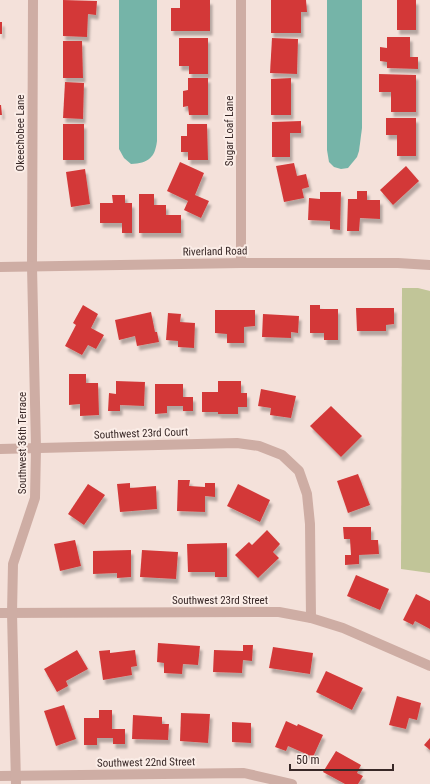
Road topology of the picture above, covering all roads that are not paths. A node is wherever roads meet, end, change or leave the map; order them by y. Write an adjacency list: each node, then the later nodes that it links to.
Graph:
1 (33, 0): 6 (street, Okeechobee Lane)
2 (241, 0): 3 (street, Sugar Loaf Lane)
3 (241, 263): 4 (street, Riverland Road); 6 (street, Riverland Road)
4 (430, 265)
5 (0, 267): 6 (street, Riverland Road)
6 (32, 267): 7 (street, Southwest 36th Terrace)
7 (36, 448): 8 (street, Southwest 23rd Court); 10 (street, Southwest 36th Terrace); 11 (street, Southwest 23rd Court)
8 (0, 449)
9 (0, 613): 10 (street, Southwest 23rd Street)
10 (12, 613): 11 (street, Southwest 23rd Street); 15 (street, Southwest 36th Terrace)
11 (311, 618): 12 (street, Southwest 23rd Street)
12 (430, 666)
13 (0, 776): 15 (street, Southwest 22nd Street)
14 (180, 779): 15 (street, Southwest 22nd Street); 16 (street, Southwest 22nd Street)
15 (16, 780)
16 (292, 784)

